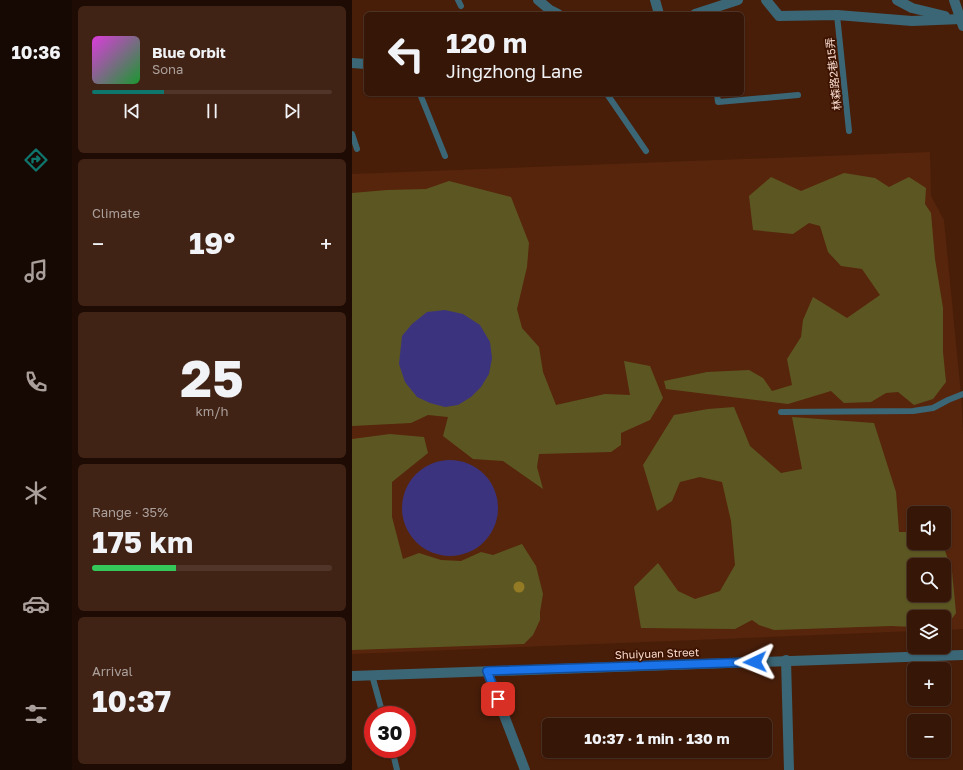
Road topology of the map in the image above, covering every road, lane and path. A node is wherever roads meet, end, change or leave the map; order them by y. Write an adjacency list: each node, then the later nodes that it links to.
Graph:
1 (458, 0): 8 (lane)
2 (538, 0): 9 (street)
3 (655, 0): 10 (street)
4 (766, 0): 12 (street)
5 (897, 0): 13 (street)
6 (954, 0): 13 (street)
7 (734, 1): 11 (street)
8 (461, 6)
9 (550, 12)
10 (658, 12)
11 (703, 12)
12 (837, 15): 13 (street); 20 (lane, 林森路2巷15弄)
13 (962, 22)
14 (352, 63): 15 (street)
15 (364, 64)
16 (798, 95): 19 (lane)
17 (421, 96): 24 (lane)
18 (608, 96): 23 (lane)
19 (717, 96)
20 (849, 132)
21 (352, 134): 22 (lane)
22 (357, 150)
23 (646, 151)
24 (445, 156)
25 (963, 394): 26 (lane)
26 (781, 412)
27 (963, 655): 28 (street, Shuiyuan Street)
28 (786, 660): 29 (street, Shuiyuan Street); 36 (street)
29 (487, 671): 30 (street, Shuiyuan Street); 35 (street)
30 (372, 675): 31 (street, Shuiyuan Street); 32 (lane)
31 (352, 676)
32 (381, 706)
33 (394, 758): 34 (lane)
34 (397, 770)
35 (525, 770)
36 (789, 770)

